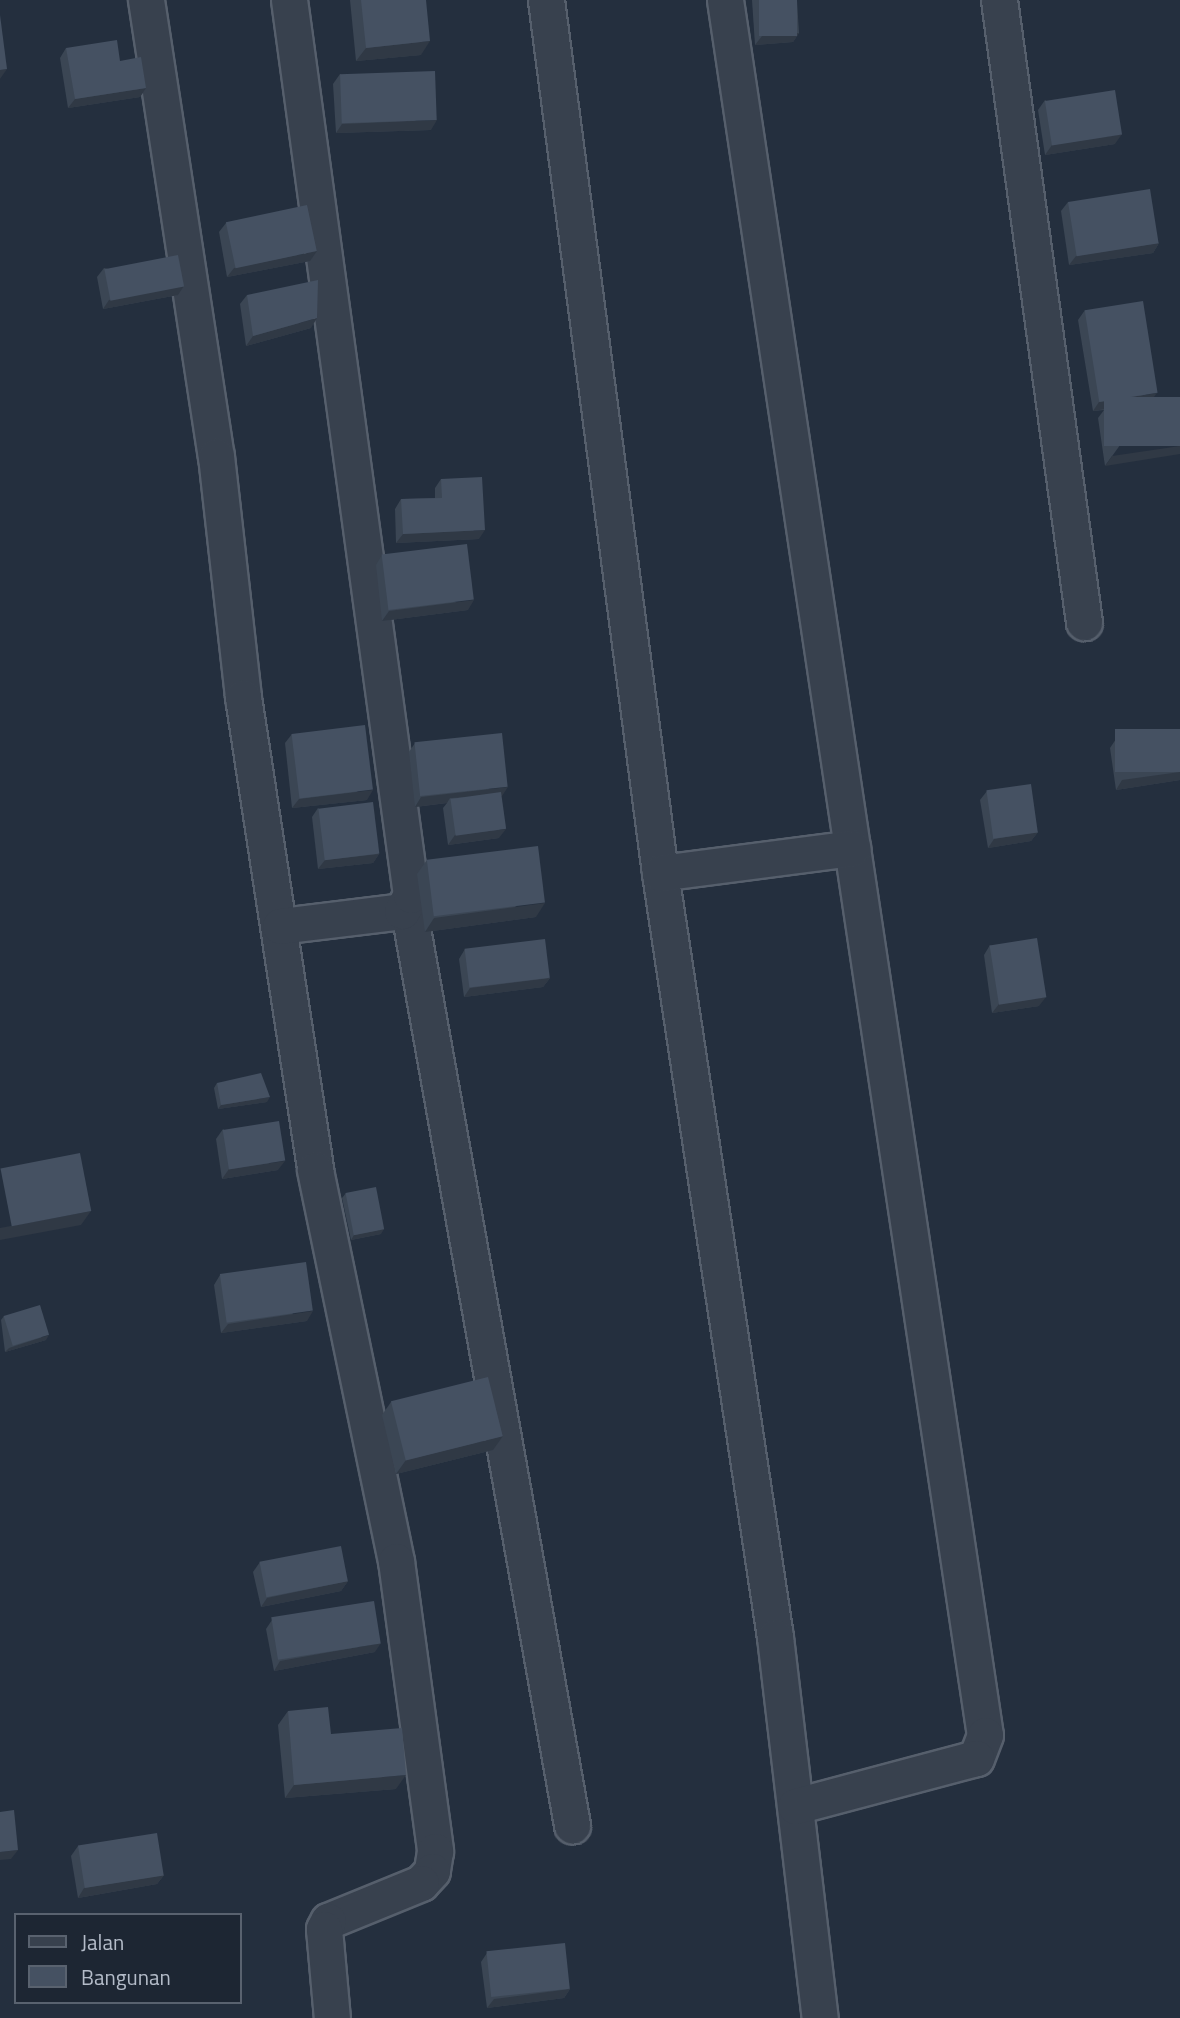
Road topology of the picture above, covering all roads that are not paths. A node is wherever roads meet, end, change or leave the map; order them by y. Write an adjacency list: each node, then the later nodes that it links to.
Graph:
1 (146, 0): 10 (street)
2 (289, 0): 9 (street)
3 (546, 0): 8 (street)
4 (725, 0): 7 (street)
5 (999, 0): 6 (street)
6 (1084, 622)
7 (852, 848): 8 (street); 11 (street)
8 (660, 873): 11 (street)
9 (408, 906): 10 (street); 12 (street)
10 (280, 926): 13 (street)
11 (795, 1806): 14 (street)
12 (572, 1825)
13 (332, 2018)
14 (820, 2018)

